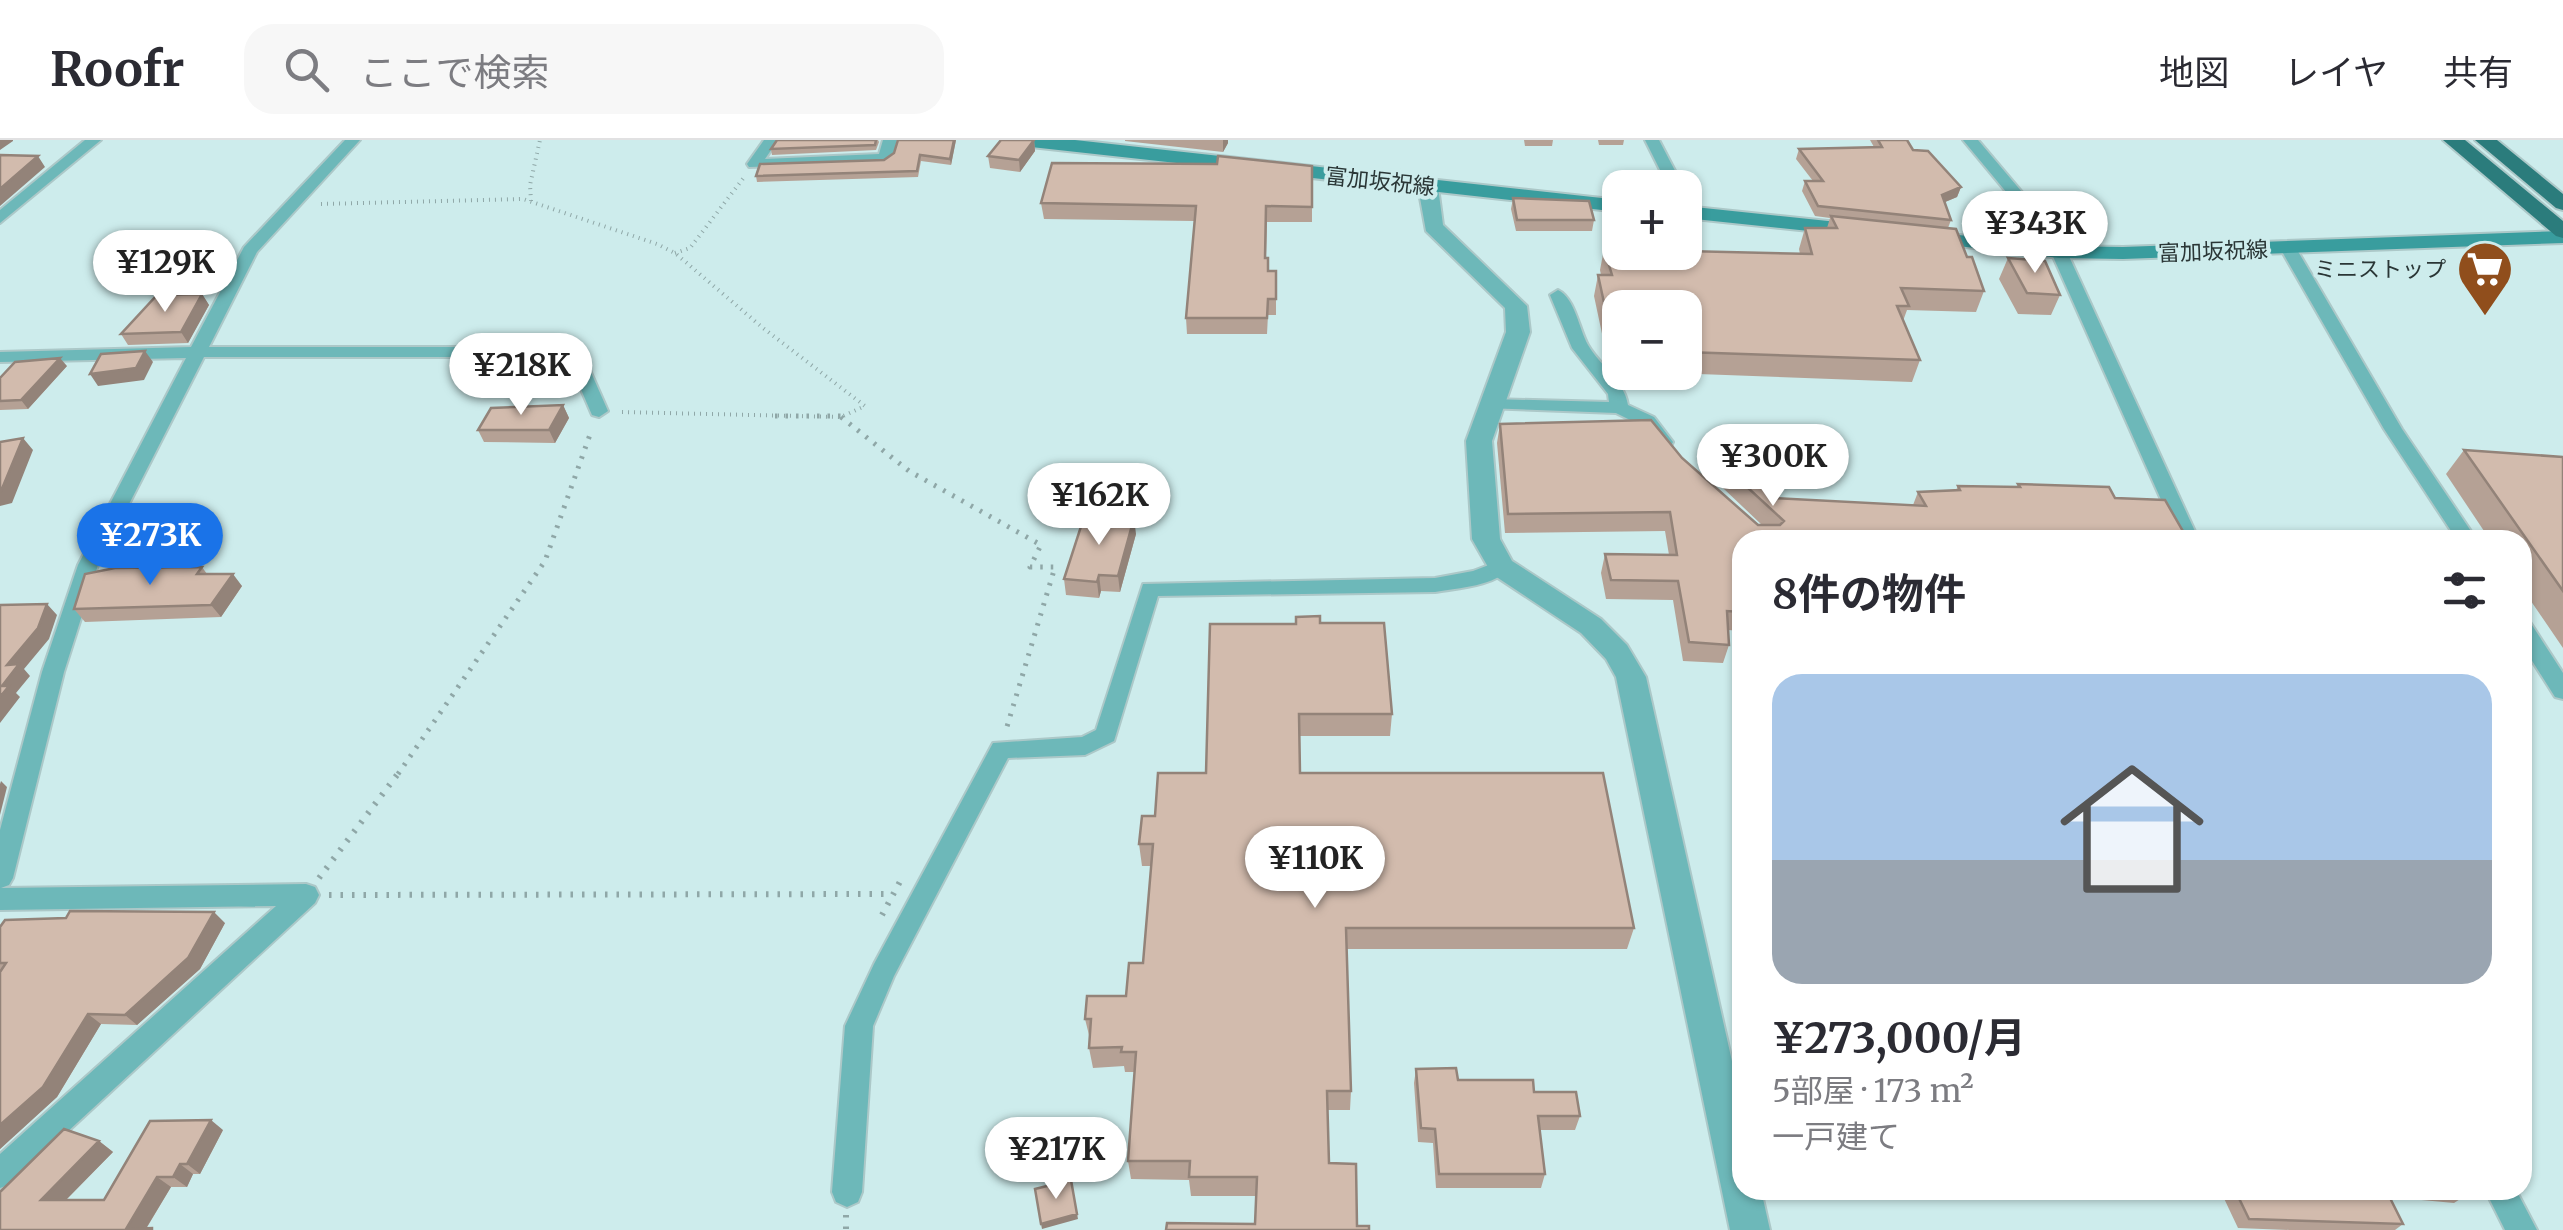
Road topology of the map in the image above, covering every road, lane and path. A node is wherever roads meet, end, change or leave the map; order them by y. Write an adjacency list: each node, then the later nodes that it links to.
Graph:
1 (94, 140): 19 (street)
2 (353, 140): 17 (street)
3 (540, 140): 14 (path)
4 (771, 140): 11 (street)
5 (890, 140): 11 (street)
6 (1022, 140): 13 (main road, 富加坂祝線)
7 (1652, 140): 12 (street)
8 (1970, 140): 22 (street)
9 (2453, 140): 20 (highway)
10 (2485, 140): 16 (highway)
11 (754, 164): 23 (path)
12 (1668, 170)
13 (1428, 186): 15 (main road, 富加坂祝線); 27 (street)
14 (531, 201): 17 (path); 23 (path)
15 (1602, 204)
16 (2563, 204)
17 (293, 205): 25 (street)
18 (1702, 211): 22 (main road, 富加坂祝線)
19 (0, 218)
20 (2563, 235): 21 (main road, 富加坂祝線)
21 (2288, 248): 22 (main road, 富加坂祝線); 33 (street)
22 (2059, 252): 32 (street)
23 (675, 253): 30 (path)
24 (1558, 295): 28 (street)
25 (198, 352): 26 (street); 29 (street); 38 (street)
26 (0, 357)
27 (1491, 404): 28 (street); 34 (street)
28 (1619, 408): 31 (street)
29 (599, 411): 30 (path); 40 (path)
30 (842, 417): 37 (path)
31 (1677, 458)
32 (2184, 530)
33 (2459, 530)
34 (1502, 567): 37 (street); 42 (street)
35 (2532, 643): 36 (street)
36 (2563, 691)
37 (1001, 749): 44 (street)
38 (0, 878)
39 (890, 894): 40 (path)
40 (306, 895): 41 (street); 43 (street)
41 (0, 899)
42 (1732, 1146)
43 (0, 1174)
44 (846, 1192)
45 (1744, 1200): 47 (street)
46 (2506, 1200): 48 (street)
47 (1750, 1230)
48 (2522, 1230)

